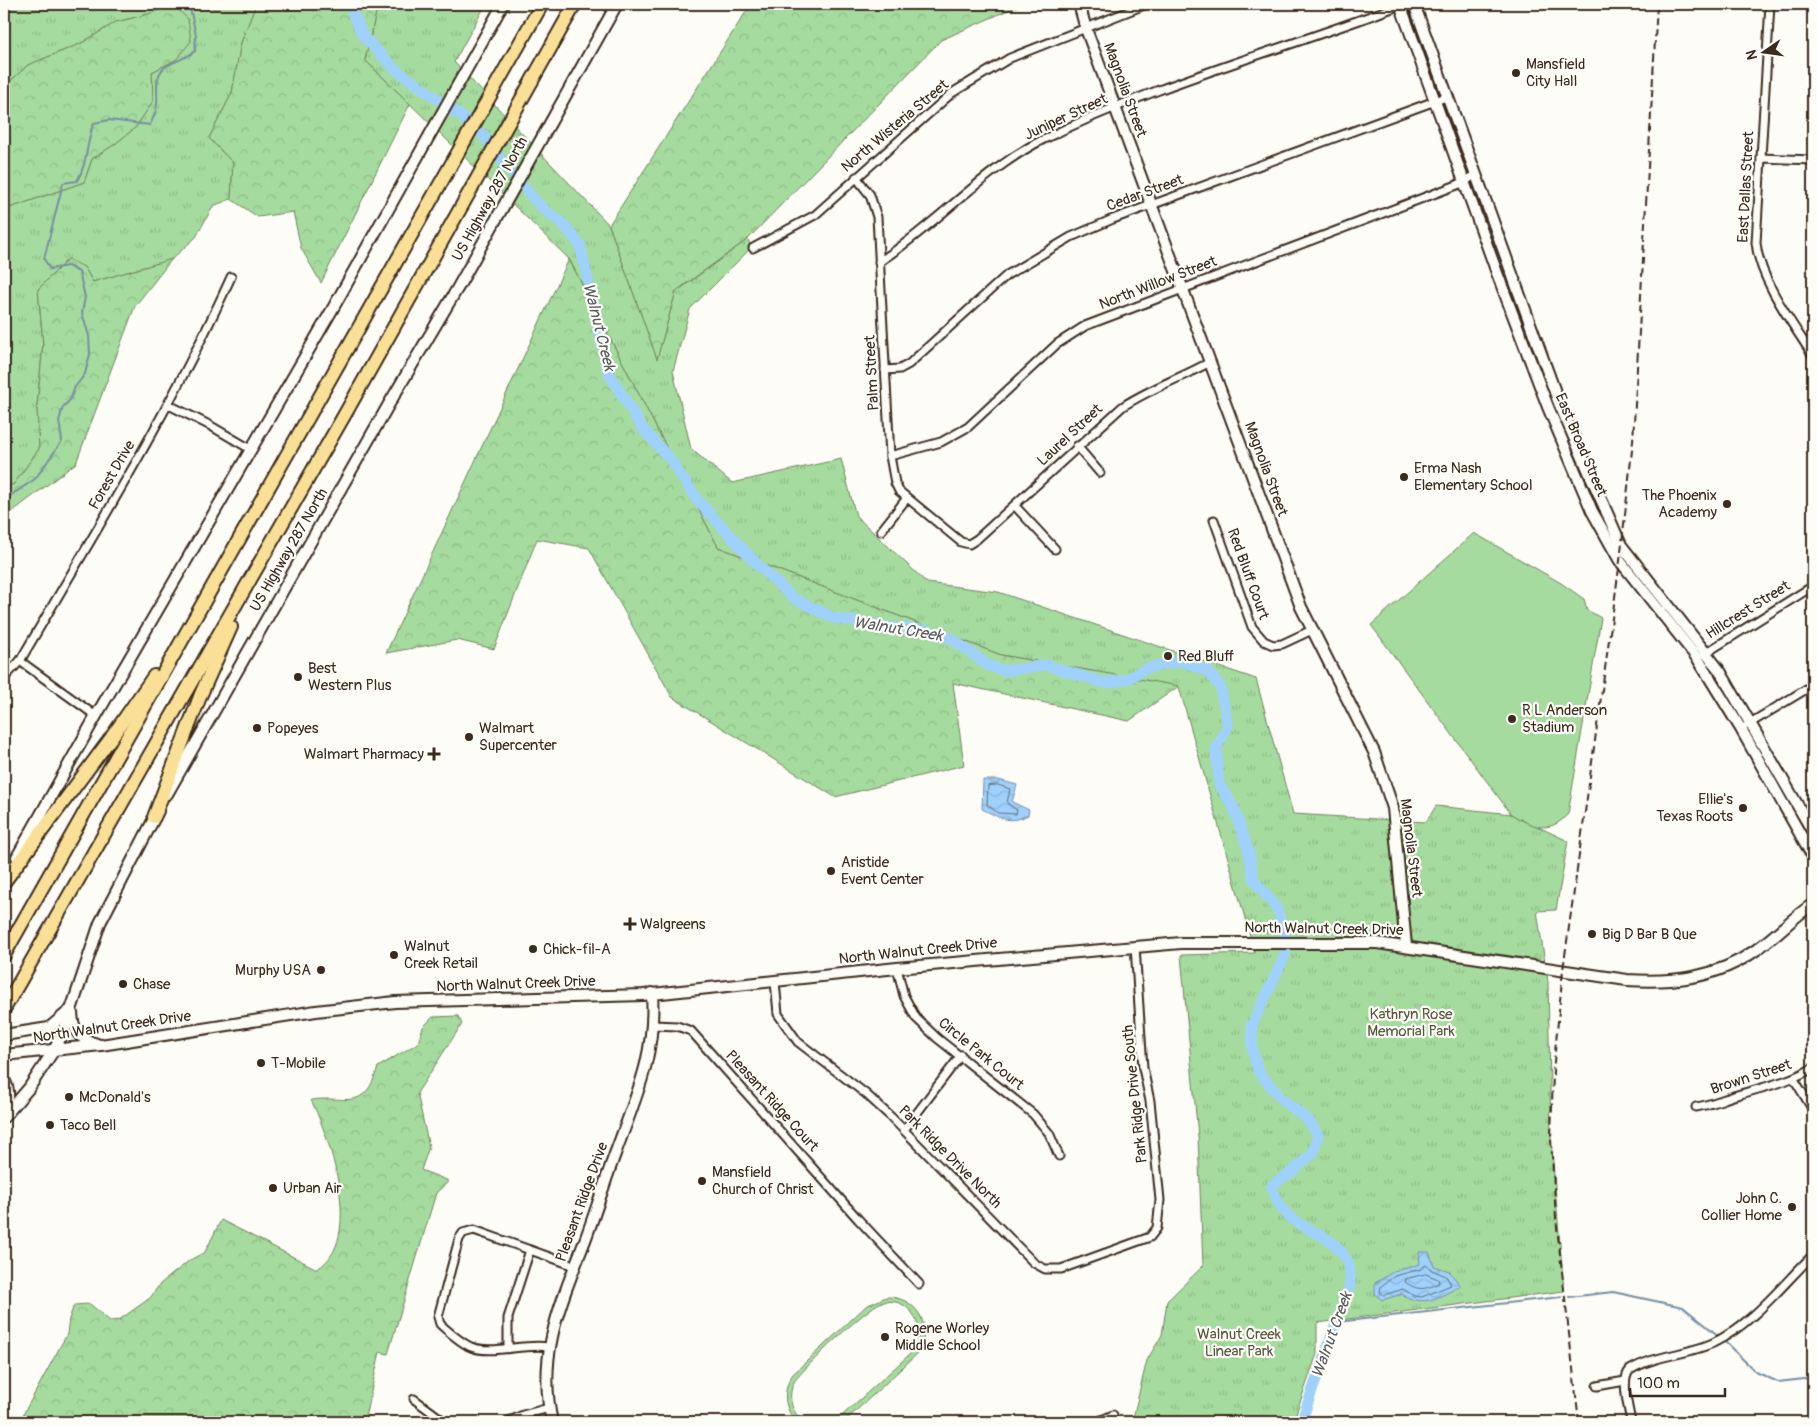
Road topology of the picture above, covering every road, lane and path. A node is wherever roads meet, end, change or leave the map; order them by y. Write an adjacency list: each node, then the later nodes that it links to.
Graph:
1 (503, 4): 33 (main road)
2 (542, 4): 48 (highway)
3 (575, 4): 49 (highway)
4 (617, 4): 61 (main road, US Highway 287 North)
5 (1079, 4): 10 (main road, Magnolia Street)
6 (1147, 4): 10 (street, North Wisteria Street)
7 (1401, 4): 12 (main road, East Broad Street); 13 (street, Juniper Street)
8 (1414, 4): 11 (main road, East Broad Street)
9 (1770, 4): 14 (street, East Dallas Street)
10 (1086, 29): 13 (main road, Magnolia Street); 16 (street, North Wisteria Street)
11 (1446, 97): 12 (street, Cedar Street); 17 (main road, East Broad Street)
12 (1436, 101): 18 (main road, East Broad Street); 19 (street, Cedar Street)
13 (1116, 108): 19 (main road, Magnolia Street); 21 (street, Juniper Street)
14 (1761, 158): 15 (street); 26 (street, East Dallas Street)
15 (1813, 160)
16 (856, 177): 20 (street, North Wisteria Street); 21 (street, Palm Street)
17 (1476, 178): 18 (street, North Willow Street); 24 (main road, East Broad Street)
18 (1465, 182): 23 (street, North Willow Street); 25 (main road, East Broad Street)
19 (1152, 205): 23 (main road, Magnolia Street); 28 (street, Cedar Street)
20 (753, 248)
21 (880, 262): 28 (street, Palm Street)
22 (232, 277): 30 (street, Forest Drive)
23 (1182, 288): 27 (main road, Magnolia Street); 34 (street, North Willow Street)
24 (1539, 350): 25 (main road); 29 (main road, East Broad Street)
25 (1528, 354): 31 (main road, East Broad Street)
26 (1813, 356)
27 (1210, 362): 32 (street, Laurel Street); 50 (main road, Magnolia Street)
28 (885, 370): 34 (street, Palm Street)
29 (1559, 403): 31 (main road); 35 (main road, East Broad Street)
30 (169, 405): 33 (street); 53 (street, Forest Drive)
31 (1548, 407): 35 (main road, East Broad Street)
32 (1077, 446): 36 (street); 38 (street, Laurel Street)
33 (252, 450): 56 (main road)
34 (890, 456): 37 (street, Palm Street)
35 (1582, 470): 39 (main road, East Broad Street); 40 (main road, East Broad Street)
36 (1100, 473)
37 (908, 498): 42 (street); 43 (street, Palm Street)
38 (1016, 506): 43 (street, Laurel Street); 44 (street)
39 (1602, 506): 40 (main road); 45 (main road, East Broad Street)
40 (1592, 511): 46 (main road, East Broad Street)
41 (1214, 520): 50 (street, Red Bluff Court)
42 (880, 530)
43 (961, 542)
44 (1055, 549)
45 (1643, 574): 46 (main road); 51 (main road, East Broad Street)
46 (1636, 584): 52 (main road, East Broad Street)
47 (1813, 586): 51 (street, Hillcrest Street)
48 (209, 594): 64 (highway); 68 (highway)
49 (238, 602): 61 (highway); 73 (highway)
50 (1312, 630): 67 (main road, Magnolia Street)
51 (1708, 652): 52 (street, Hillcrest Street); 57 (main road, East Broad Street)
52 (1698, 659): 58 (main road, East Broad Street)
53 (20, 660): 54 (street, Forest Drive); 56 (street)
54 (4, 678)
55 (1813, 685): 57 (street)
56 (96, 716): 64 (main road)
57 (1750, 723): 58 (street); 59 (main road, East Broad Street)
58 (1741, 729): 60 (main road, East Broad Street)
59 (1791, 794): 60 (main road); 62 (main road, East Broad Street)
60 (1781, 800): 63 (main road, East Broad Street)
61 (154, 817): 72 (main road, US Highway 287 North)
62 (1813, 832)
63 (1813, 857)
64 (4, 881)
65 (1813, 904): 67 (main road, North Walnut Creek Drive)
66 (1135, 946): 67 (main road, North Walnut Creek Drive); 69 (main road, North Walnut Creek Drive); 89 (street, Park Ridge Drive South)
67 (1406, 946)
68 (4, 955)
69 (897, 968): 70 (main road, North Walnut Creek Drive); 79 (street, Circle Park Court)
70 (775, 981): 71 (main road, North Walnut Creek Drive); 87 (street, Park Ridge Drive North)
71 (652, 993): 74 (main road, Pleasant Ridge Drive); 76 (main road, North Walnut Creek Drive)
72 (71, 1008): 75 (main road); 76 (main road); 77 (main road, US Highway 287 North)
73 (4, 1009)
74 (653, 1025): 92 (main road, Pleasant Ridge Drive); 93 (street, Pleasant Ridge Court)
75 (4, 1035)
76 (101, 1045): 77 (main road, North Walnut Creek Drive)
77 (54, 1050): 78 (main road, North Walnut Creek Drive); 86 (main road, US Highway 287 North)
78 (5, 1055)
79 (962, 1055): 87 (street); 88 (street, Circle Park Court)
80 (1813, 1068): 82 (street, Brown Street)
81 (4, 1080): 85 (main road)
82 (1794, 1080): 83 (street, Brown Street); 84 (street)
83 (1696, 1107)
84 (1813, 1110)
85 (4, 1112)
86 (4, 1117)
87 (904, 1130): 89 (street, Park Ridge Drive North)
88 (1059, 1156)
89 (1150, 1237)
90 (530, 1250): 92 (street); 94 (street); 94 (street)
91 (1813, 1255): 96 (street)
92 (575, 1266): 95 (main road, Pleasant Ridge Drive)
93 (919, 1284)
94 (508, 1347): 95 (street)
95 (548, 1347): 99 (main road, Pleasant Ridge Drive)
96 (1626, 1381): 97 (street); 105 (street)
97 (1597, 1386)
98 (414, 1399): 101 (street)
99 (549, 1408): 102 (street); 103 (main road, Pleasant Ridge Drive)
100 (1113, 1416): 104 (street)
101 (445, 1422)
102 (507, 1422)
103 (552, 1422)
104 (1097, 1422)
105 (1631, 1422)

